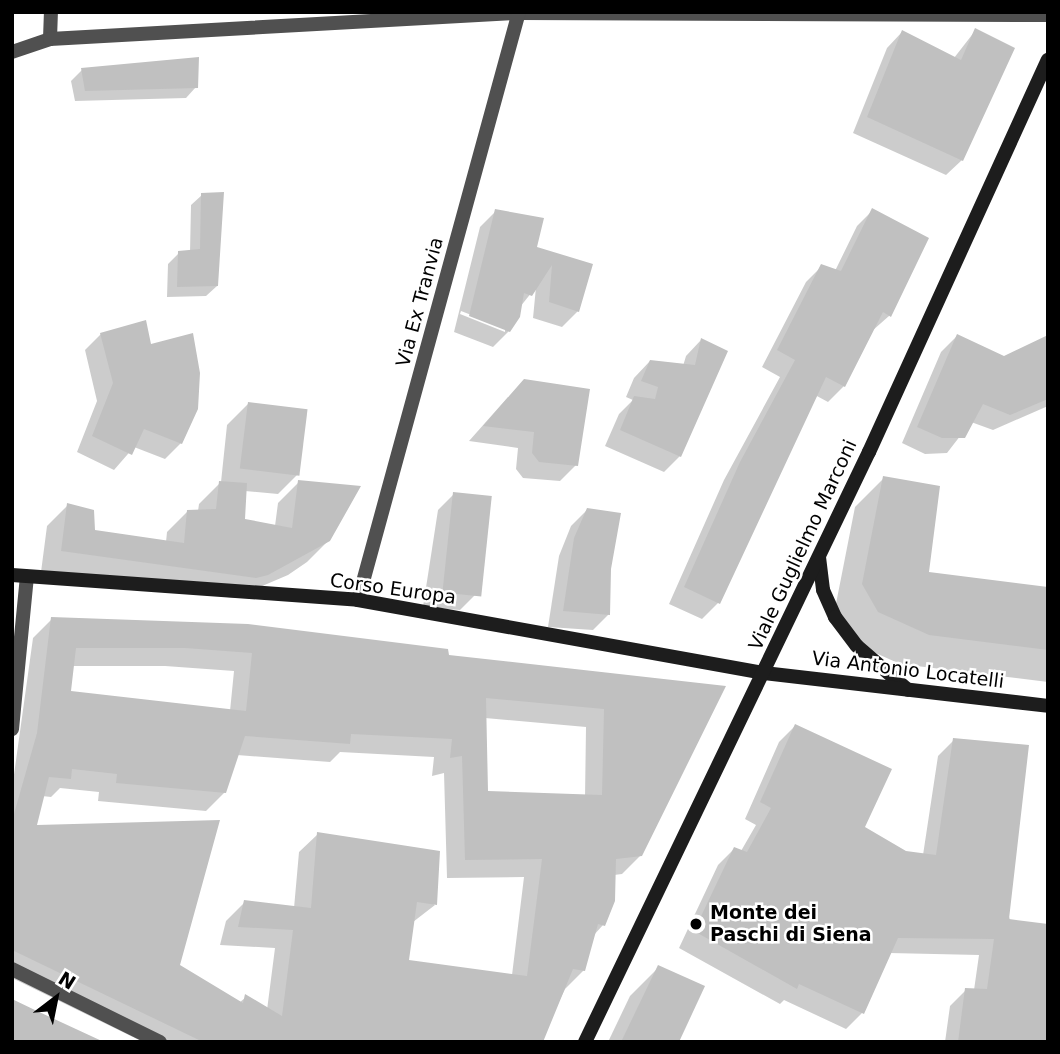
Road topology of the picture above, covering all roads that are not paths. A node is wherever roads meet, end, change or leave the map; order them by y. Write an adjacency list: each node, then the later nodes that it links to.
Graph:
1 (51, 12): 4 (street)
2 (519, 13): 3 (street); 4 (street); 9 (street, Via Ex Tranvia)
3 (1048, 15)
4 (50, 39): 5 (street)
5 (12, 52)
6 (1048, 60): 7 (street, Viale Guglielmo Marconi)
7 (819, 556): 10 (street, Viale Guglielmo Marconi); 11 (street)
8 (20, 576): 9 (street, Corso Europa); 13 (street)
9 (358, 600): 10 (street, Corso Europa)
10 (764, 673): 11 (street, Via Antonio Locatelli); 16 (street, Viale Guglielmo Marconi)
11 (908, 690): 12 (street, Via Antonio Locatelli)
12 (1048, 706)
13 (12, 729)
14 (12, 969): 15 (street)
15 (160, 1042)
16 (585, 1042)

